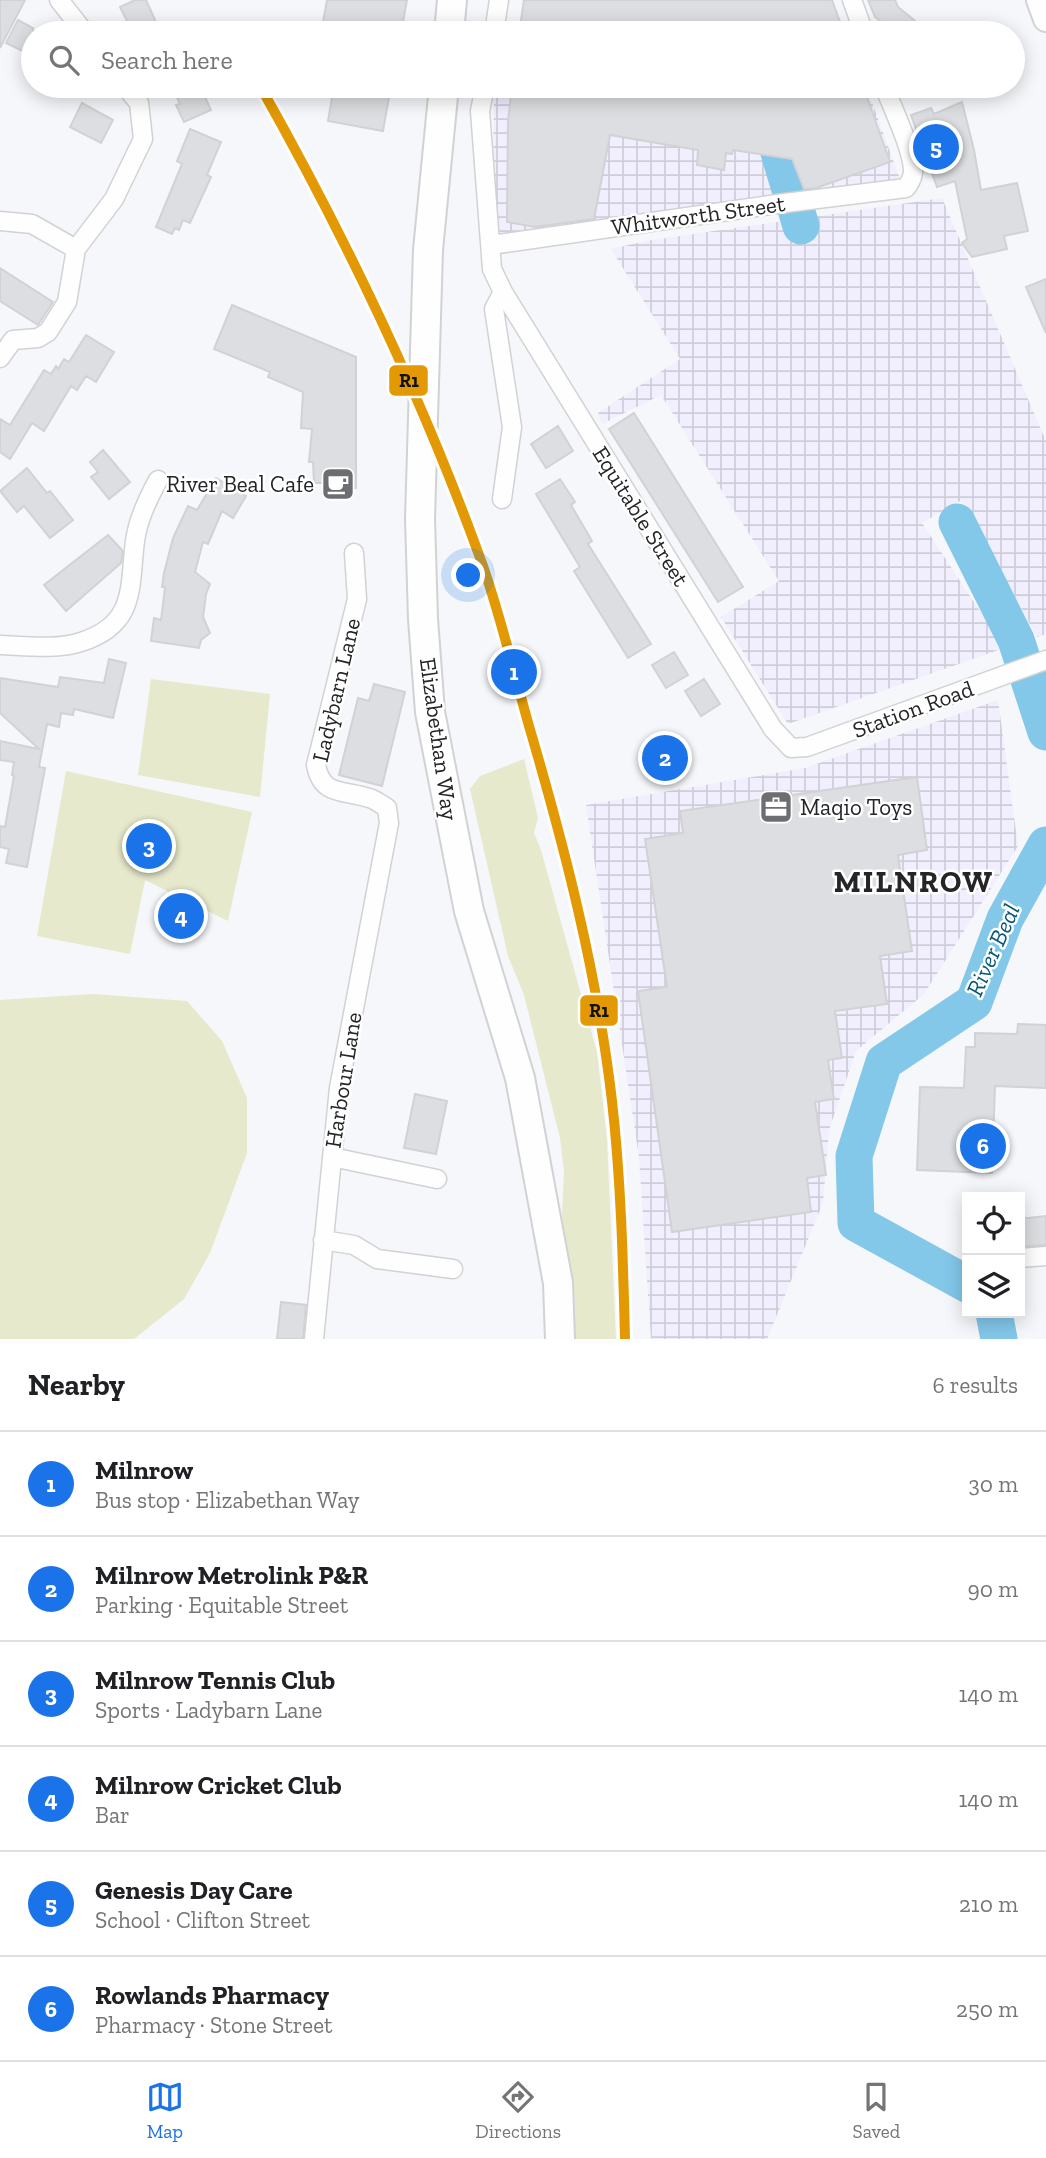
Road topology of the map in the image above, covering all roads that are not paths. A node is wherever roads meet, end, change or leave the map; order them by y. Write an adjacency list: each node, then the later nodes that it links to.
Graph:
1 (59, 0): 7 (street)
2 (452, 0): 8 (main road)
3 (499, 0): 9 (street)
4 (852, 0): 10 (street)
5 (1039, 0): 6 (street)
6 (1046, 19)
7 (76, 21)
8 (450, 21)
9 (496, 21)
10 (860, 21)
11 (135, 98): 17 (street)
12 (443, 98): 34 (main road, Elizabethan Way)
13 (483, 98): 16 (street, Equitable Street)
14 (889, 98): 16 (street, Whitworth Street)
15 (0, 221): 17 (street)
16 (491, 245): 18 (street, Equitable Street)
17 (76, 249): 19 (street)
18 (503, 292): 21 (street); 25 (street, Equitable Street)
19 (0, 358)
20 (158, 480): 23 (street)
21 (502, 499)
22 (354, 553): 26 (street, Ladybarn Lane)
23 (0, 645)
24 (1046, 660): 25 (street, Station Road)
25 (780, 739)
26 (389, 822): 27 (street, Harbour Lane)
27 (332, 1157): 28 (street); 29 (street, Harbour Lane)
28 (437, 1179)
29 (323, 1240): 32 (street); 33 (street, Harbour Lane)
30 (1046, 1256): 31 (street)
31 (1025, 1258)
32 (453, 1269)
33 (314, 1339)
34 (560, 1339)

